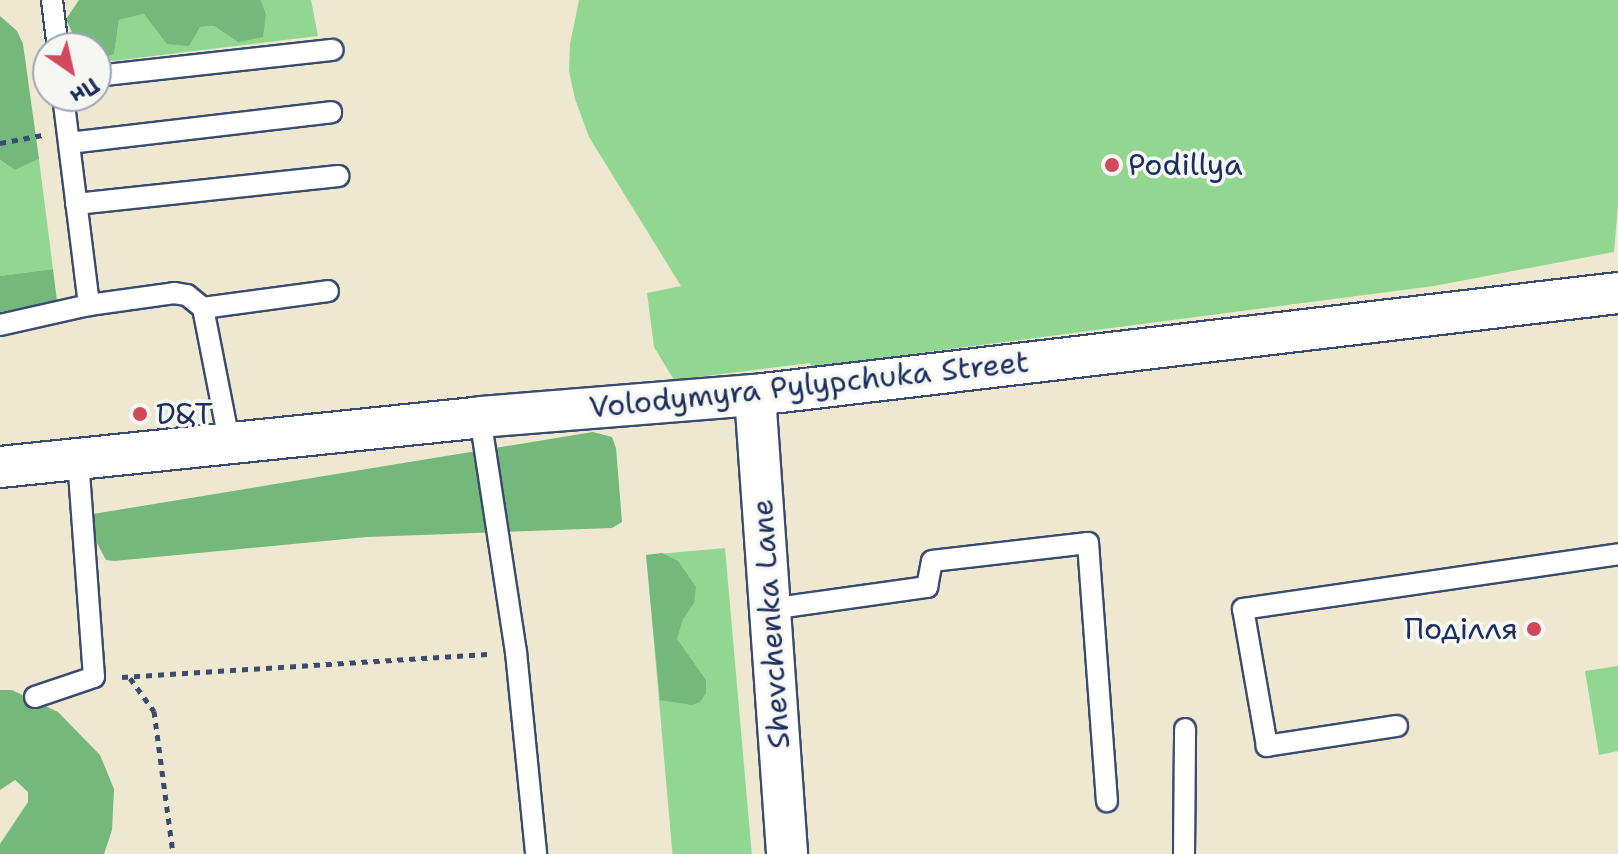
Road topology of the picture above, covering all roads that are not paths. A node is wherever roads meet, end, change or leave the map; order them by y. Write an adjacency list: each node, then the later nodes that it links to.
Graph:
1 (52, 0): 2 (lane)
2 (56, 32)
3 (333, 50): 4 (lane)
4 (112, 74)
5 (65, 112): 7 (lane)
6 (331, 112): 7 (lane)
7 (68, 137): 9 (lane)
8 (339, 176): 9 (lane)
9 (76, 204): 12 (lane)
10 (328, 291): 13 (lane)
11 (1618, 293): 15 (street, Volodymyra Pylypchuka Street)
12 (89, 305): 13 (lane); 14 (lane)
13 (203, 308): 17 (lane)
14 (0, 325)
15 (755, 395): 16 (street, Volodymyra Pylypchuka Street); 21 (street, Shevchenka Lane)
16 (480, 417): 17 (street, Volodymyra Pylypchuka Street); 26 (lane)
17 (229, 441): 18 (street, Volodymyra Pylypchuka Street)
18 (78, 457): 19 (street, Volodymyra Pylypchuka Street); 22 (lane)
19 (0, 467)
20 (1618, 554): 23 (lane)
21 (770, 609): 25 (lane); 27 (street, Shevchenka Lane)
22 (35, 697)
23 (1397, 726)
24 (1185, 729): 28 (lane)
25 (1107, 801)
26 (536, 854)
27 (787, 854)
28 (1184, 854)

